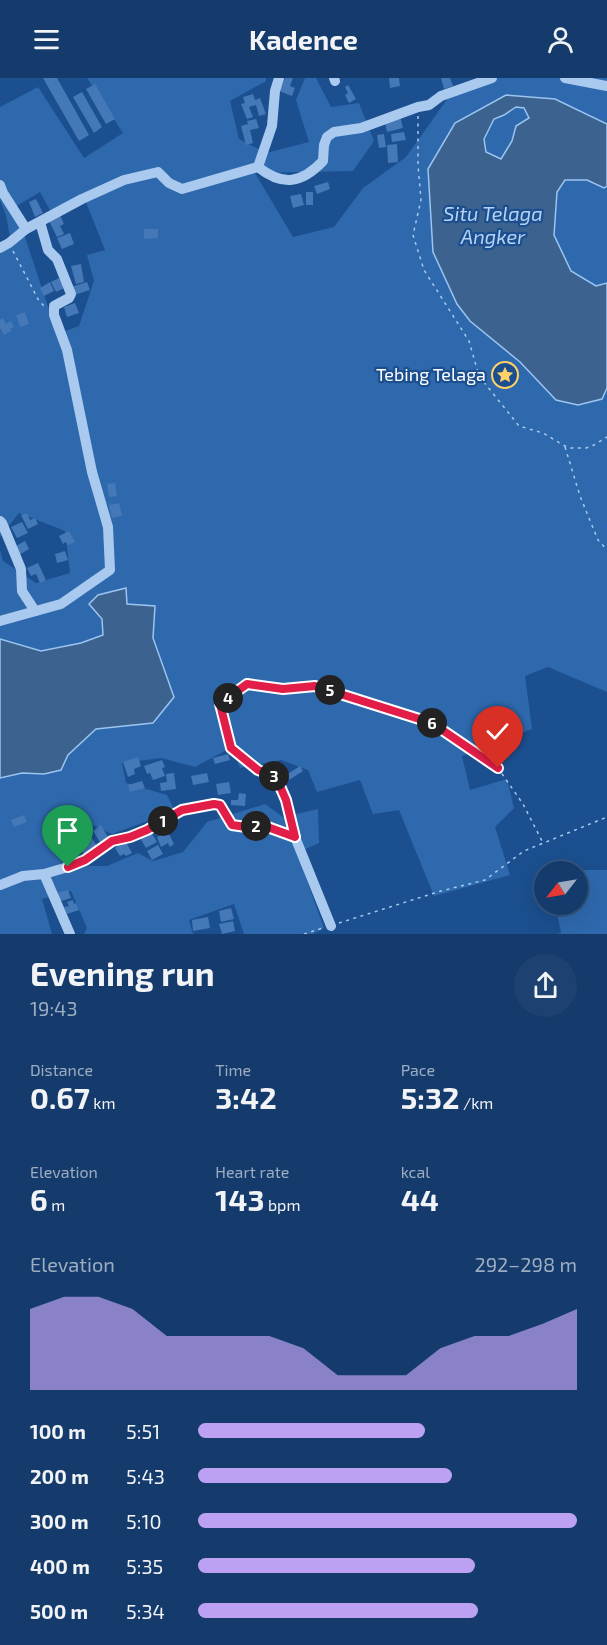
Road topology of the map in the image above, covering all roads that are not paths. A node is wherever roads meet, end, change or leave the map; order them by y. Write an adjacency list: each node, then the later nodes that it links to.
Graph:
1 (279, 78): 6 (street)
2 (492, 78): 6 (street)
3 (565, 78): 4 (street)
4 (583, 79): 5 (street)
5 (607, 86)
6 (258, 167): 8 (street)
7 (0, 185): 9 (street)
8 (40, 222): 9 (street); 12 (street)
9 (26, 229): 10 (street)
10 (5, 245)
11 (0, 520): 12 (street)
12 (35, 611): 13 (street)
13 (0, 621)
14 (44, 874): 15 (street); 16 (street); 17 (street)
15 (0, 885)
16 (331, 926)
17 (70, 934)

